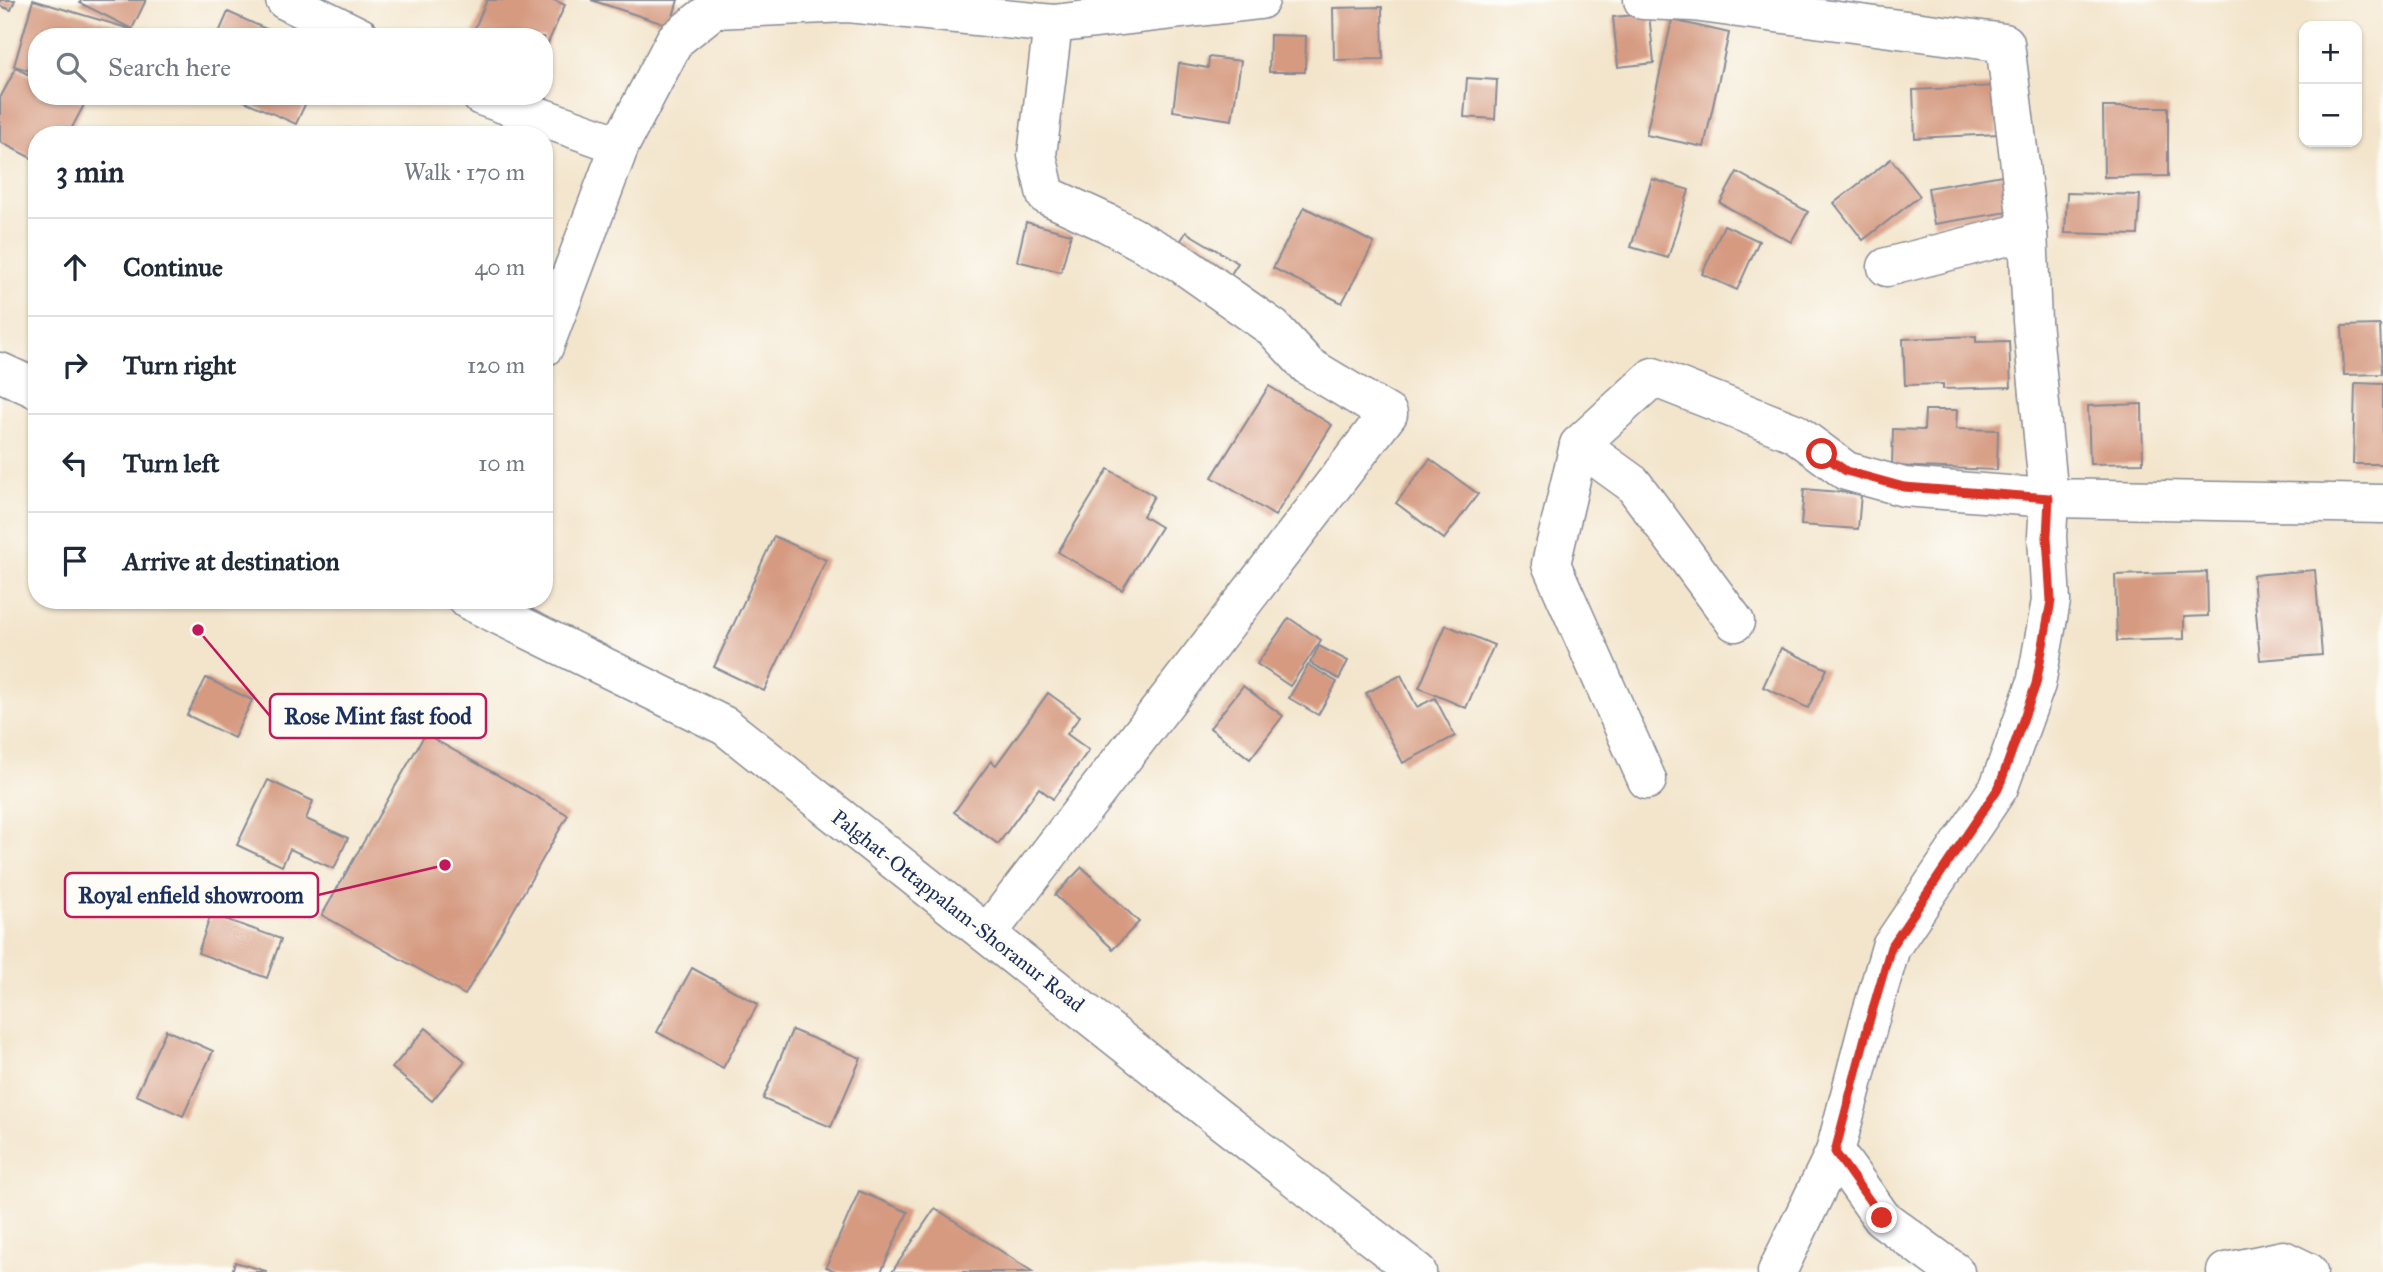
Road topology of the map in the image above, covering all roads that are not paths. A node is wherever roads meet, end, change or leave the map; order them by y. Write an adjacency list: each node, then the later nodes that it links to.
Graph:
1 (285, 0): 6 (street)
2 (1260, 0): 5 (street)
3 (1643, 0): 9 (street)
4 (709, 4): 5 (street); 8 (street)
5 (1053, 24): 20 (street)
6 (342, 28)
7 (507, 105): 8 (street)
8 (620, 145): 11 (street)
9 (2028, 231): 10 (street); 15 (street)
10 (1887, 267)
11 (553, 323)
12 (0, 372): 13 (street)
13 (28, 385)
14 (1579, 445): 15 (street); 18 (street); 19 (street)
15 (2049, 498): 16 (street); 21 (street)
16 (2383, 504)
17 (486, 609): 20 (street, Palghat-Ottappalam-Shoranur Road)
18 (1735, 622)
19 (1647, 780)
20 (987, 934): 22 (street, Palghat-Ottappalam-Shoranur Road)
21 (1835, 1152): 23 (street); 24 (street)
22 (1417, 1272)
23 (1777, 1272)
24 (1955, 1272)
25 (2226, 1272): 26 (street)
26 (2308, 1272)

